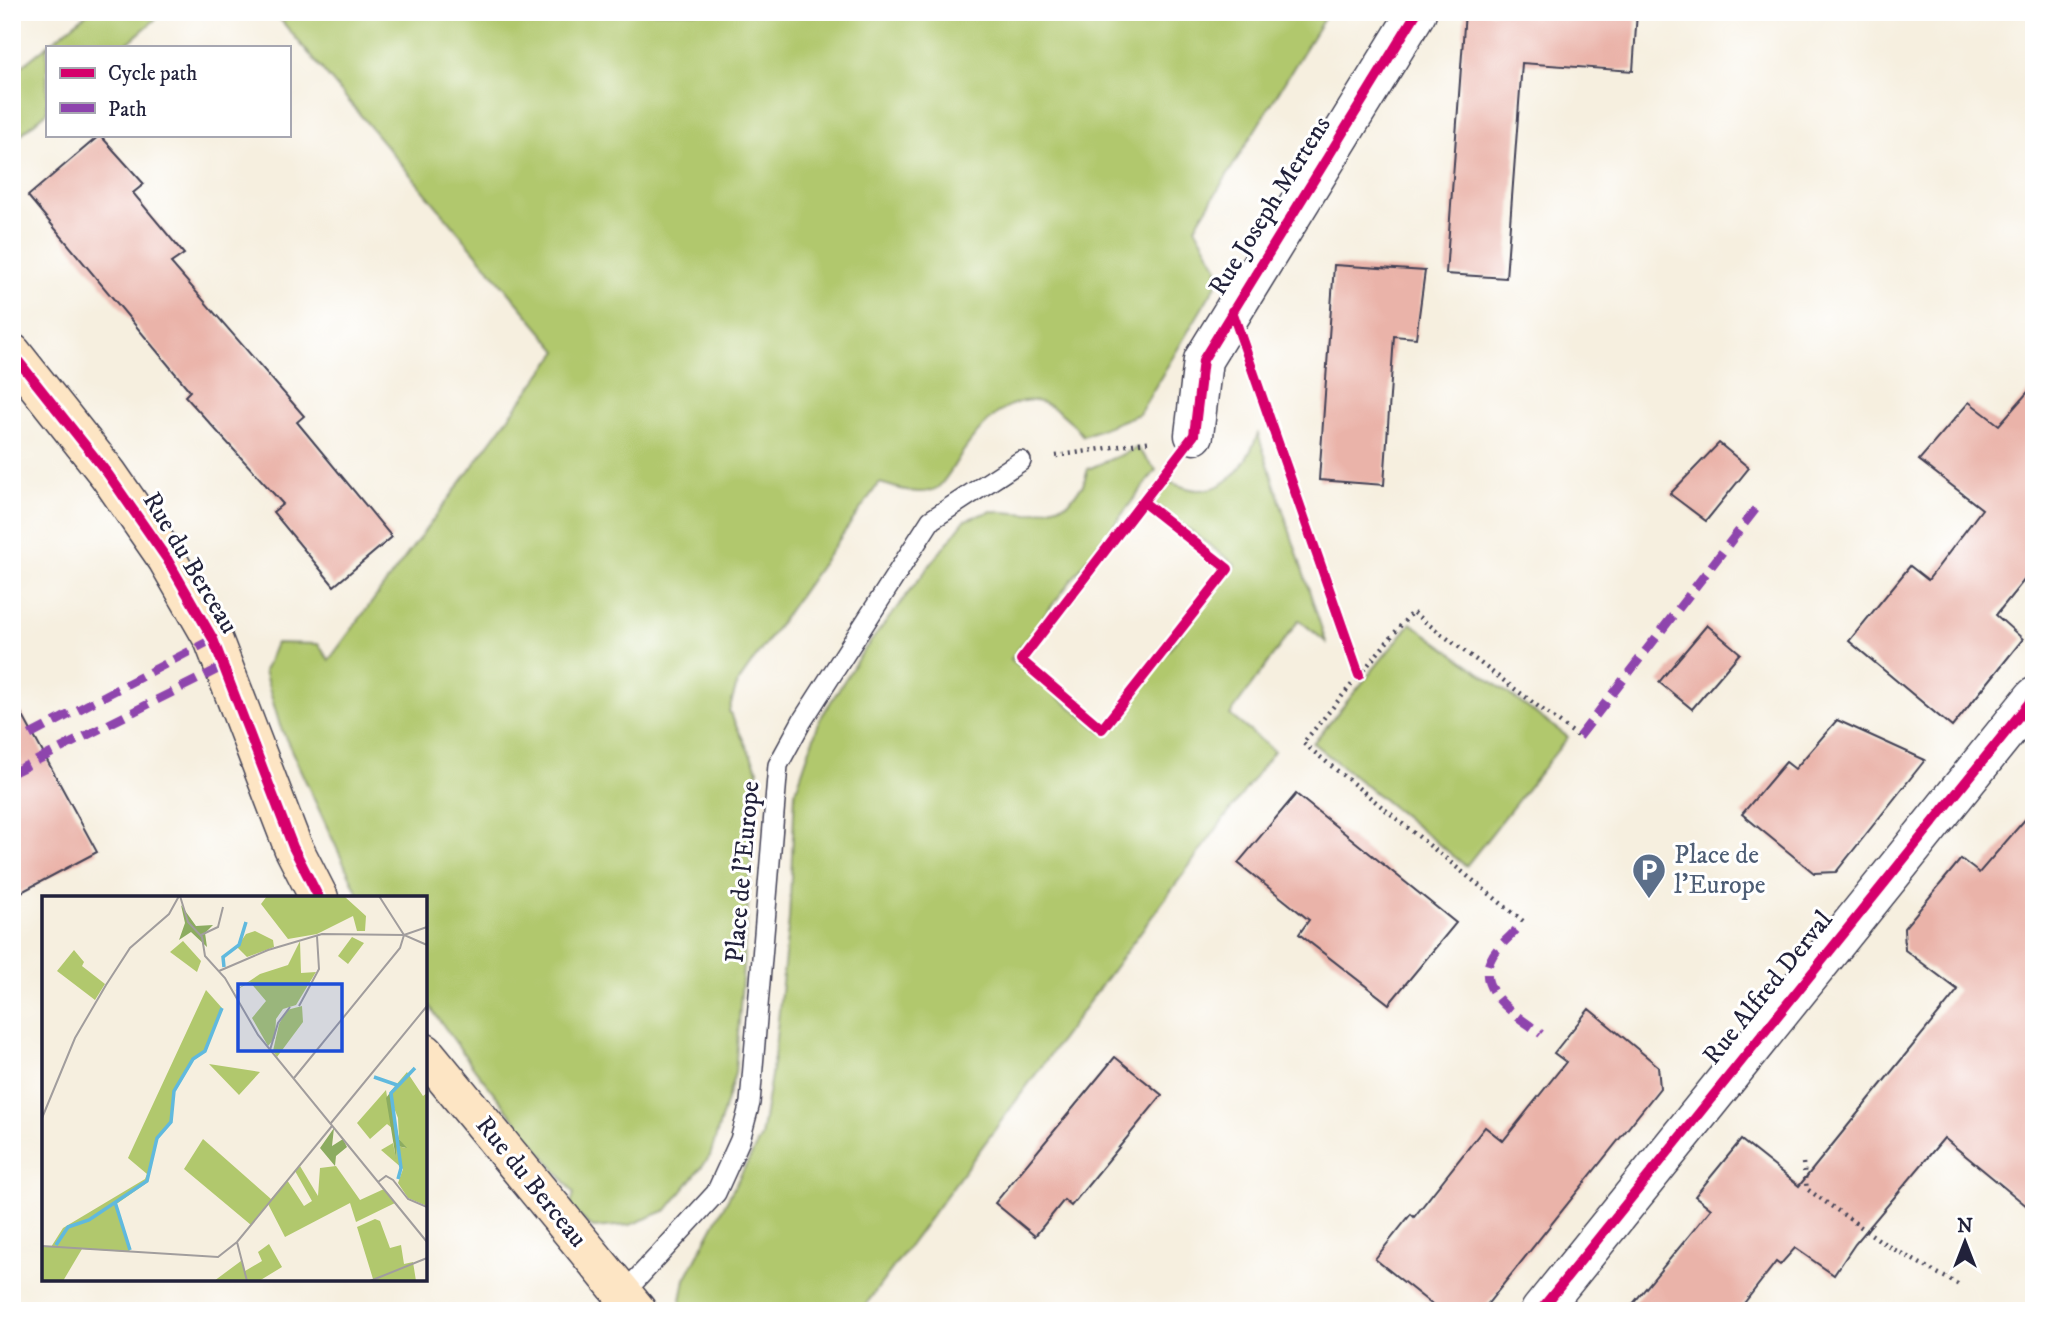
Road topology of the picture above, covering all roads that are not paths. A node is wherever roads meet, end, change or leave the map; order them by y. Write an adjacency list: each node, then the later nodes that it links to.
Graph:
1 (1417, 12): 3 (street, Rue Joseph Mertens)
2 (12, 353): 6 (street, Rue du Berceau)
3 (1194, 435)
4 (1021, 461): 8 (lane, Place de l'Europe)
5 (2034, 697): 9 (street, Rue Alfred Derval)
6 (318, 896)
7 (427, 1055): 8 (street, Rue du Berceau)
8 (630, 1303)
9 (1540, 1311)

